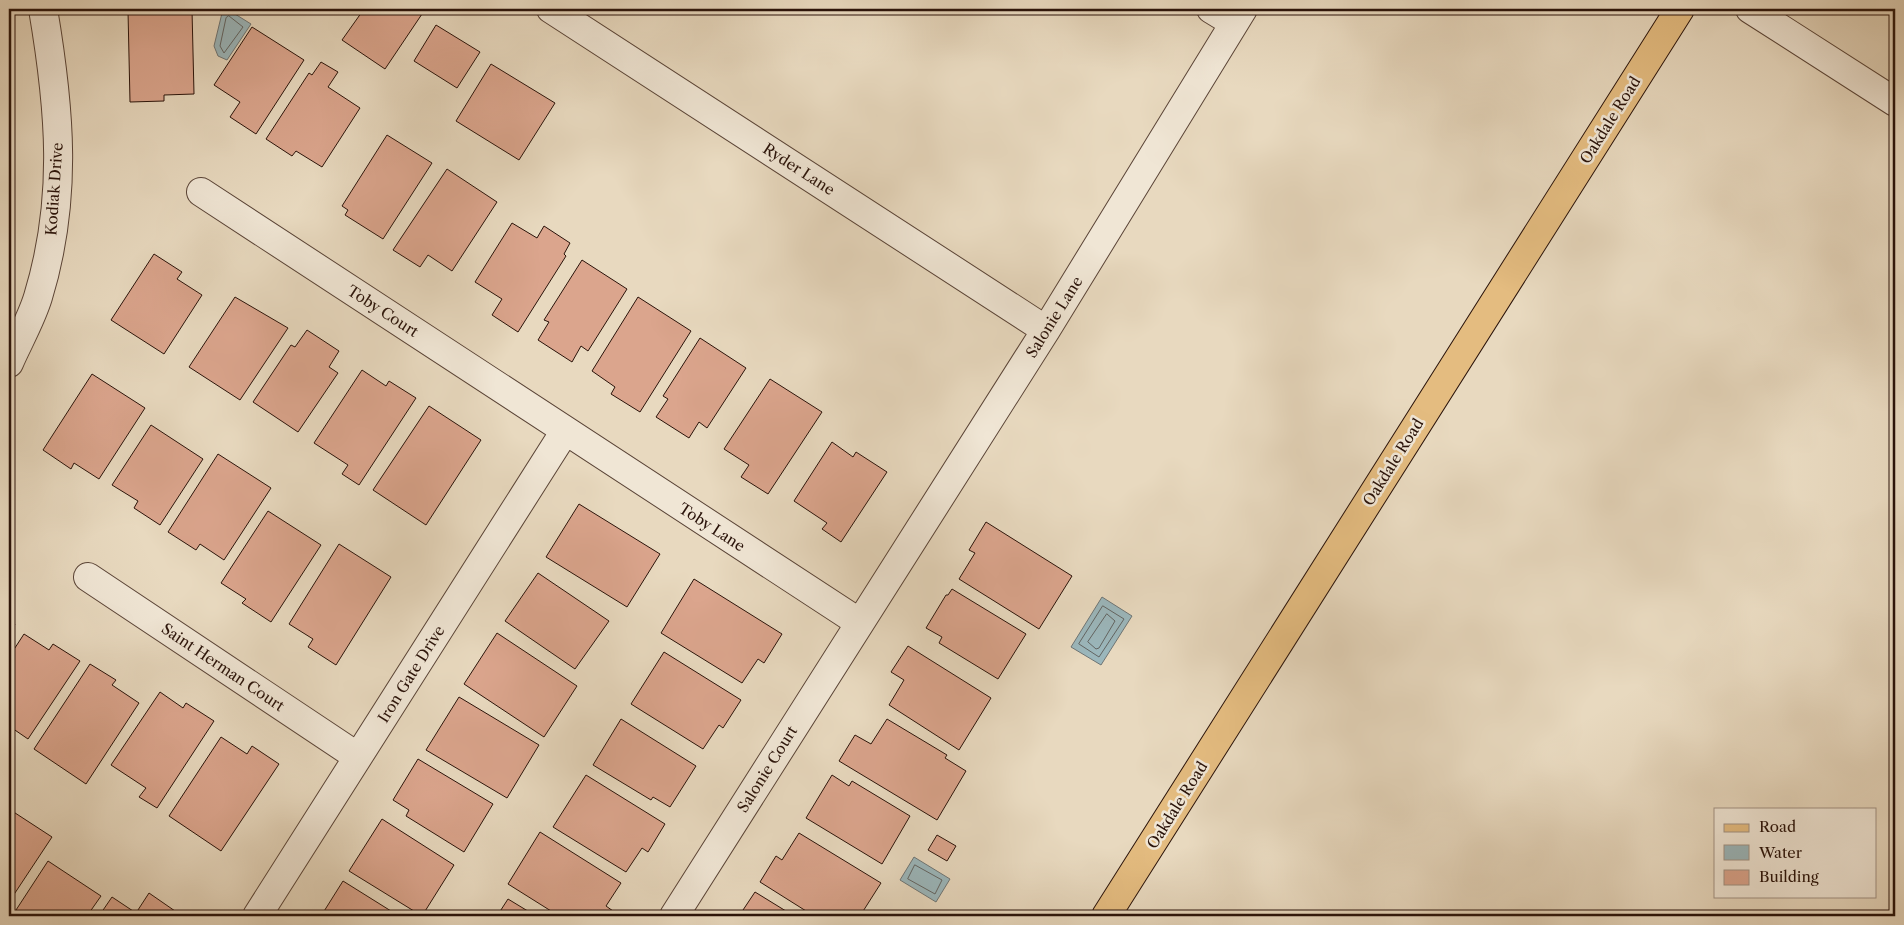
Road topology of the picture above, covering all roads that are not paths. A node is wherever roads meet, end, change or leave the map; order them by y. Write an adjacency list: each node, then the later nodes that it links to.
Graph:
1 (43, 9): 10 (street, Kodiak Drive)
2 (551, 9): 9 (street, Ryder Lane)
3 (1211, 9): 6 (street)
4 (1680, 9): 17 (main road, Oakdale Road)
5 (1750, 9): 7 (street)
6 (1238, 16): 9 (street, Salonie Lane)
7 (1894, 98)
8 (201, 192): 11 (street, Toby Court)
9 (1046, 330): 13 (street, Salonie Lane)
10 (9, 363)
11 (565, 431): 13 (street, Toby Lane); 14 (street, Iron Gate Drive)
12 (88, 577): 14 (street, Saint Herman Court)
13 (860, 623): 16 (street, Salonie Court)
14 (358, 757): 15 (street, Iron Gate Drive)
15 (257, 916)
16 (674, 916)
17 (1106, 916)

